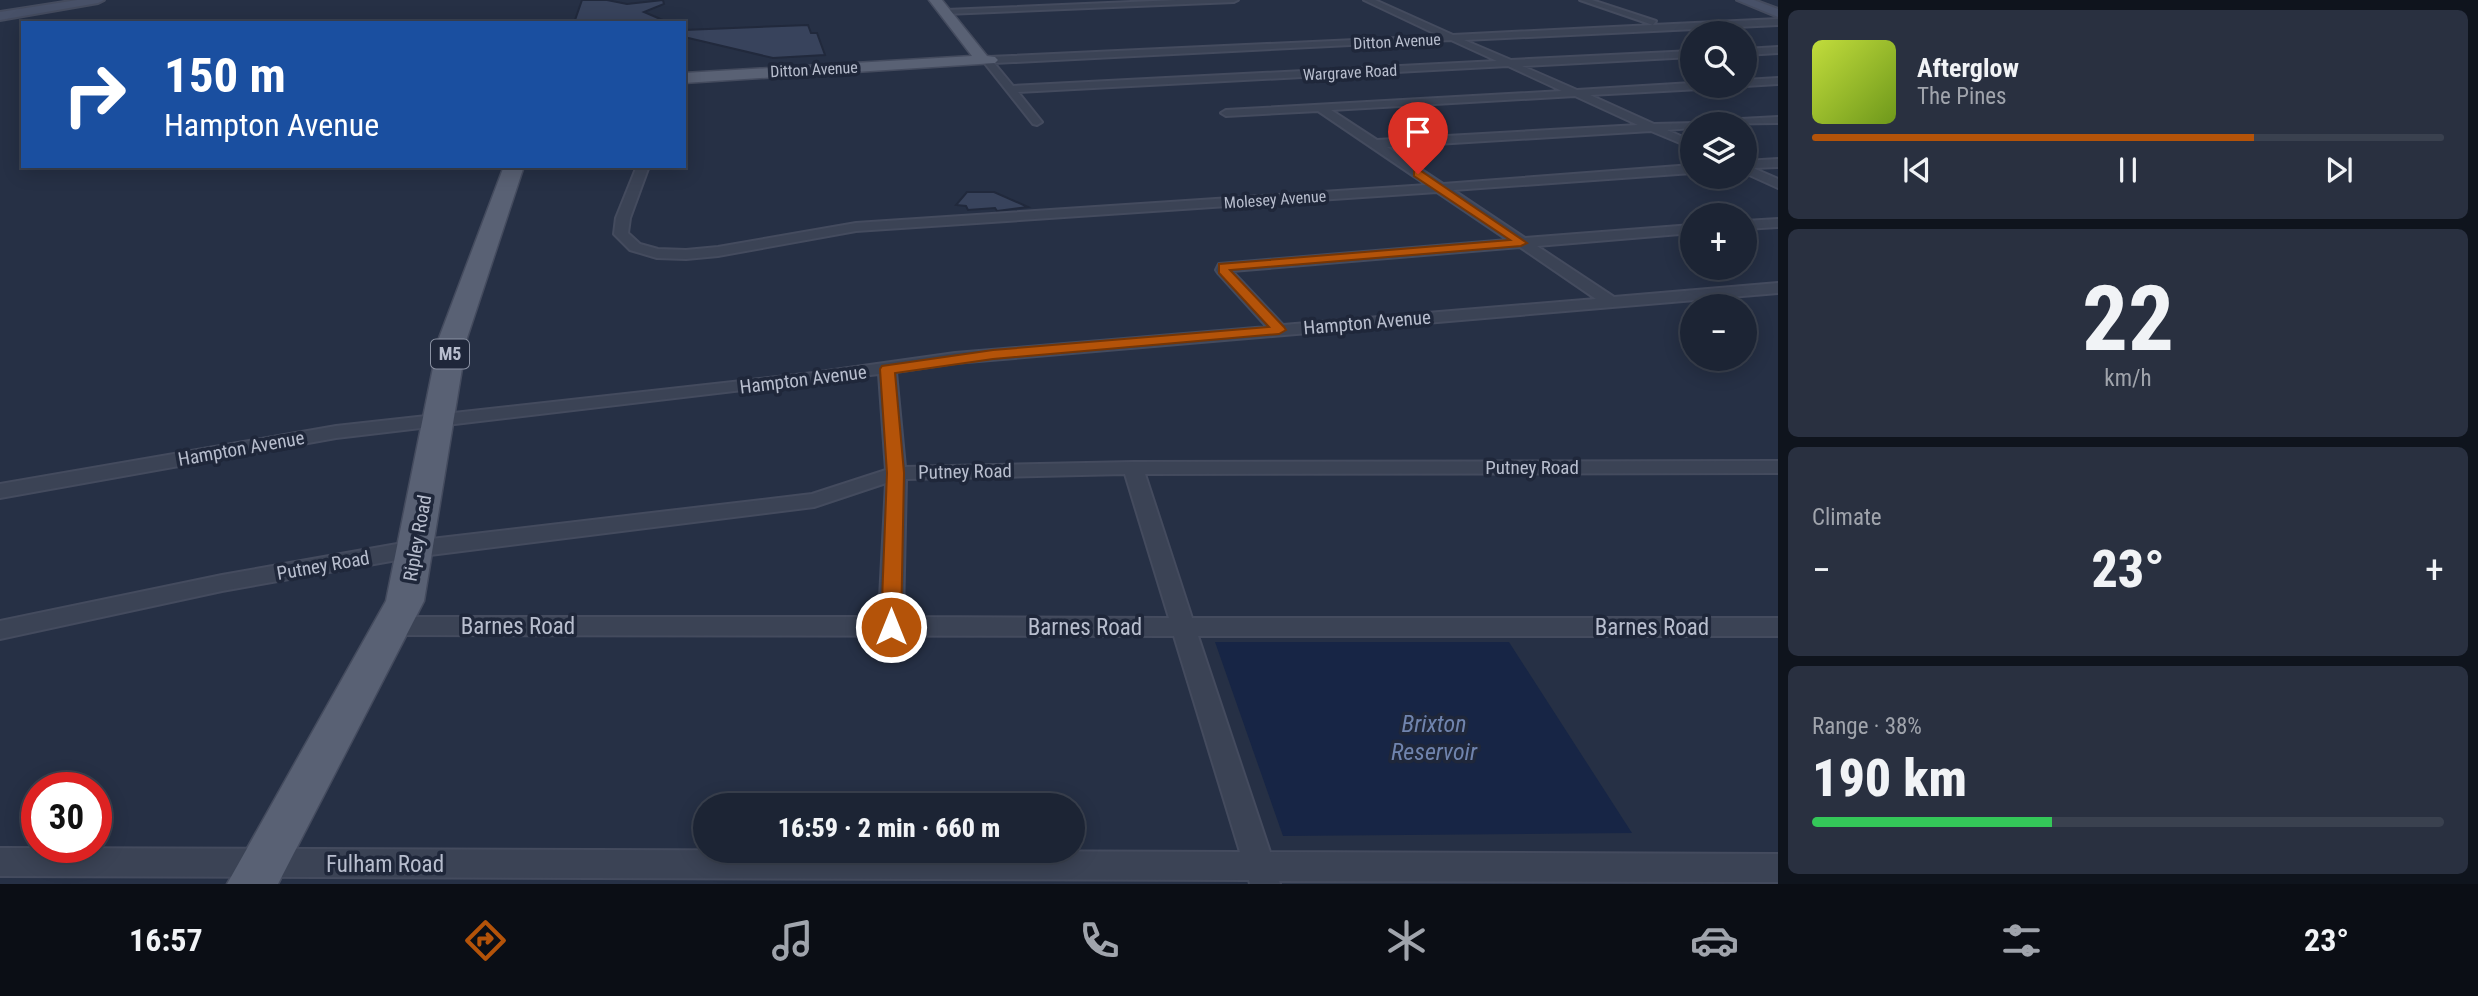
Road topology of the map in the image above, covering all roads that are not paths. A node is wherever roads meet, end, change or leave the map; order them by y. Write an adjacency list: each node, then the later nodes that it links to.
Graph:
1 (75, 0): 11 (main road)
2 (98, 0): 11 (main road)
3 (935, 0): 10 (main road)
4 (1234, 0): 10 (street)
5 (1368, 0): 14 (street)
6 (1584, 0): 13 (street)
7 (1743, 0): 9 (main road)
8 (1755, 0): 9 (main road)
9 (1778, 11)
10 (946, 12): 18 (main road)
11 (0, 14)
12 (1778, 22): 13 (street, Ditton Avenue)
13 (1664, 27): 14 (street, Ditton Avenue)
14 (1454, 38): 18 (street, Ditton Avenue); 19 (street)
15 (1778, 50): 16 (street)
16 (1757, 51)
17 (1680, 55): 19 (street, Wargrave Road)
18 (985, 60): 20 (main road, Ditton Avenue); 24 (street)
19 (1509, 64): 24 (street, Wargrave Road); 25 (street)
20 (686, 78)
21 (1778, 81): 22 (street)
22 (1757, 82)
23 (1680, 87): 25 (street)
24 (1008, 89): 30 (street)
25 (1577, 93): 26 (street); 32 (street)
26 (1321, 108): 27 (street); 34 (street)
27 (1226, 113)
28 (1778, 120): 29 (street)
29 (1757, 121)
30 (1037, 122)
31 (1680, 126): 32 (street)
32 (1653, 127): 33 (street); 34 (street)
33 (1680, 139)
34 (1376, 144): 42 (street)
35 (1778, 163): 36 (street)
36 (1757, 166)
37 (513, 168): 51 (main road, Ripley Road / M5)
38 (642, 168): 42 (street, Molesey Avenue)
39 (1680, 170): 42 (street, Molesey Avenue)
40 (1757, 173): 41 (street)
41 (1778, 184)
42 (1439, 188): 46 (street)
43 (1778, 223): 44 (street)
44 (1757, 224)
45 (1680, 230): 46 (street)
46 (1521, 243): 48 (street); 49 (street)
47 (1778, 288): 48 (street, Hampton Avenue)
48 (1611, 302): 49 (street, Hampton Avenue)
49 (1279, 330): 50 (street, Hampton Avenue)
50 (887, 369): 51 (street, Hampton Avenue); 54 (street)
51 (439, 420): 55 (street, Hampton Avenue); 56 (main road, Ripley Road / M5)
52 (1778, 467): 53 (street, Putney Road)
53 (1133, 468): 54 (street, Putney Road); 59 (street)
54 (896, 473): 56 (street, Putney Road); 58 (street)
55 (0, 491)
56 (414, 549): 57 (main road, Ripley Road / M5); 61 (street, Putney Road)
57 (392, 626): 58 (street, Barnes Road); 64 (main road, Ripley Road / M5)
58 (891, 627): 59 (street, Barnes Road)
59 (1183, 627): 60 (street, Barnes Road); 65 (street)
60 (1778, 627)
61 (0, 630)
62 (0, 862): 64 (street, Fulham Road)
63 (1778, 868): 65 (street, Fulham Road)
64 (258, 874): 65 (street, Fulham Road)
65 (1263, 876)

